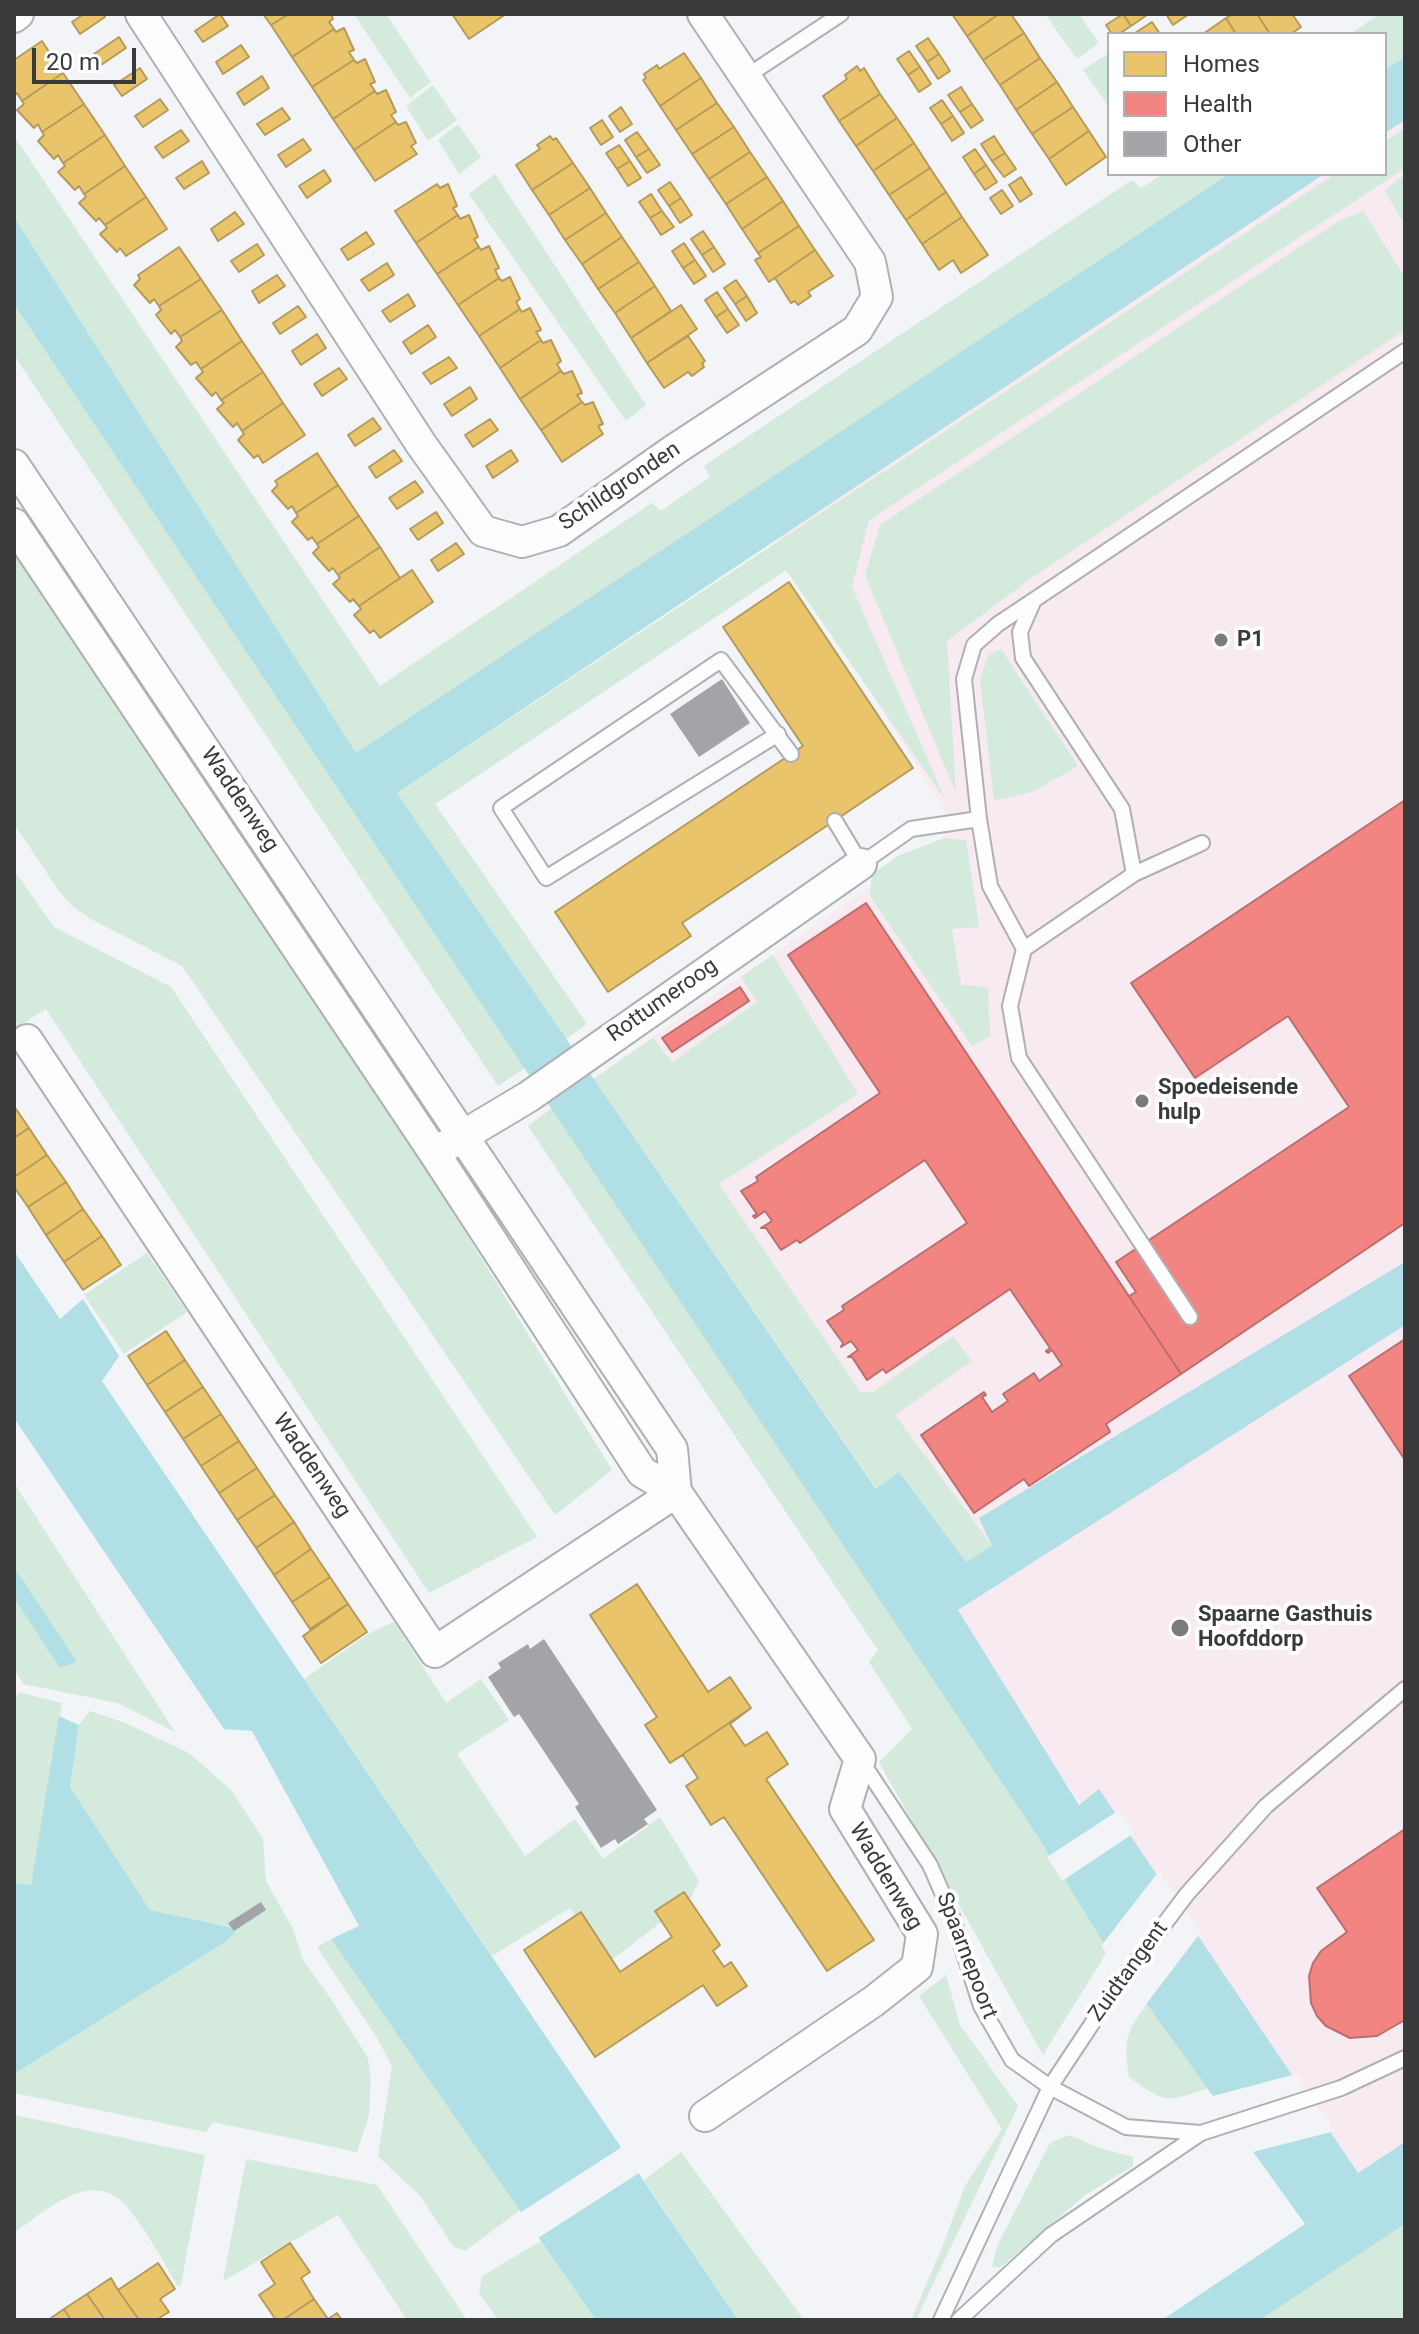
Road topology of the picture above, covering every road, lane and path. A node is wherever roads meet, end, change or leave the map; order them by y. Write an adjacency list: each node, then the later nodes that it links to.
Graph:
1 (141, 14): 4 (street, Schildgronden)
2 (703, 14): 4 (street, Schildgronden)
3 (841, 14): 4 (lane)
4 (744, 78)
5 (1405, 351): 8 (lane)
6 (14, 465): 18 (street, Waddenweg)
7 (14, 524): 19 (street, Waddenweg)
8 (1034, 600): 11 (lane); 15 (lane)
9 (778, 734): 9 (lane); 10 (lane)
10 (791, 754)
11 (979, 819): 14 (lane); 16 (lane)
12 (835, 821): 14 (lane)
13 (1202, 843): 15 (lane)
14 (861, 864): 18 (street, Rottumeroog)
15 (1134, 874): 16 (lane)
16 (1024, 949): 20 (lane)
17 (27, 1040): 21 (street, Waddenweg)
18 (463, 1135): 19 (street); 21 (street, Waddenweg)
19 (435, 1154): 21 (street, Waddenweg)
20 (1190, 1317)
21 (676, 1492): 23 (street, Waddenweg)
22 (1405, 1689): 25 (lane, Zuidtangent)
23 (860, 1759): 25 (lane, Spaarnepoort); 26 (street, Waddenweg)
24 (1405, 2058): 27 (lane, Spaarnepoort)
25 (1050, 2087): 27 (lane, Spaarnepoort); 28 (lane, Zuidtangent)
26 (705, 2116)
27 (1201, 2133): 29 (lane, Spaarnepoort)
28 (941, 2320)
29 (959, 2320)

